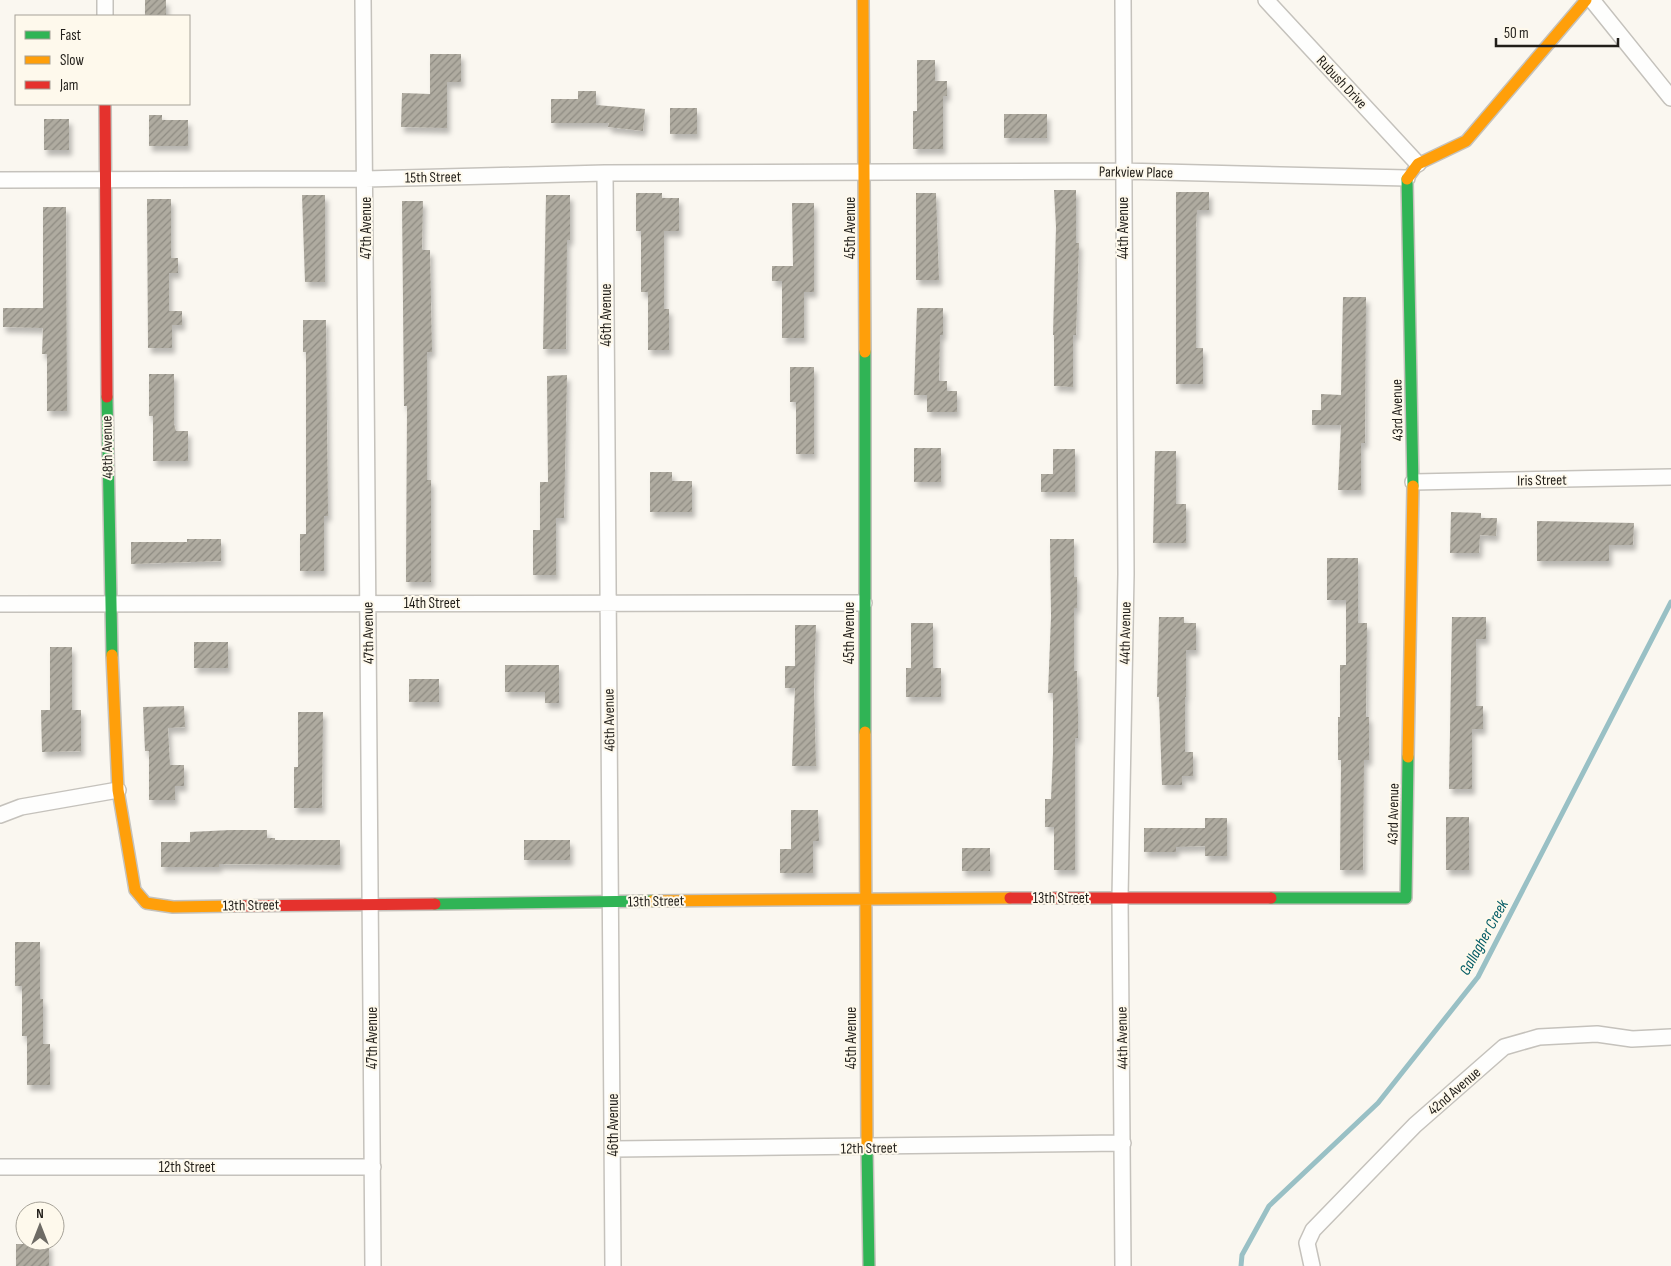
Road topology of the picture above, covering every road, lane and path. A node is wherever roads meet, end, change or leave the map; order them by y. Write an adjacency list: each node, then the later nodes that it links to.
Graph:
1 (105, 0): 8 (street)
2 (363, 0): 17 (street, 47th Avenue)
3 (863, 0): 13 (street, 45th Avenue)
4 (1123, 0): 12 (street, 44th Avenue)
5 (1266, 0): 11 (street, Rubush Drive)
6 (1586, 0): 11 (street)
7 (1592, 0): 9 (street)
8 (105, 15)
9 (1671, 98)
10 (104, 105): 16 (street, 48th Avenue)
11 (1418, 164): 15 (street)
12 (1122, 171): 13 (street, Parkview Place); 15 (street, Parkview Place); 29 (street, 44th Avenue)
13 (866, 172): 14 (street, 15th Street); 24 (street, 45th Avenue)
14 (605, 173): 17 (street, 15th Street); 23 (street, 46th Avenue)
15 (1406, 178): 20 (street, 43rd Avenue)
16 (104, 179): 17 (street, 15th Street); 18 (street, 15th Street); 21 (street, 48th Avenue)
17 (365, 179): 22 (street, 47th Avenue)
18 (0, 180)
19 (1671, 477): 20 (street, Iris Street)
20 (1413, 482): 30 (street, 43rd Avenue)
21 (109, 602): 22 (street, 14th Street); 25 (street, 14th Street); 26 (street, 48th Avenue)
22 (368, 603): 23 (street, 14th Street); 32 (street, 47th Avenue)
23 (607, 603): 24 (street, 14th Street); 31 (street, 46th Avenue)
24 (864, 603): 28 (street, 45th Avenue)
25 (0, 604)
26 (118, 790): 27 (street); 32 (street, 13th Street)
27 (0, 815)
28 (866, 898): 29 (street, 13th Street); 31 (street, 13th Street); 35 (street, 45th Avenue)
29 (1120, 898): 30 (street, 13th Street); 34 (street, 44th Avenue)
30 (1406, 898)
31 (611, 902): 32 (street, 13th Street); 36 (street, 46th Avenue)
32 (371, 903): 38 (street, 47th Avenue)
33 (1671, 1037): 43 (street, 42nd Avenue)
34 (1123, 1144): 35 (street, 12th Street); 42 (street, 44th Avenue)
35 (867, 1148): 36 (street, 12th Street); 41 (street, 45th Avenue)
36 (614, 1149): 40 (street, 46th Avenue)
37 (0, 1167): 38 (street, 12th Street)
38 (373, 1167): 39 (street, 47th Avenue)
39 (373, 1266)
40 (613, 1266)
41 (869, 1266)
42 (1123, 1266)
43 (1312, 1266)

